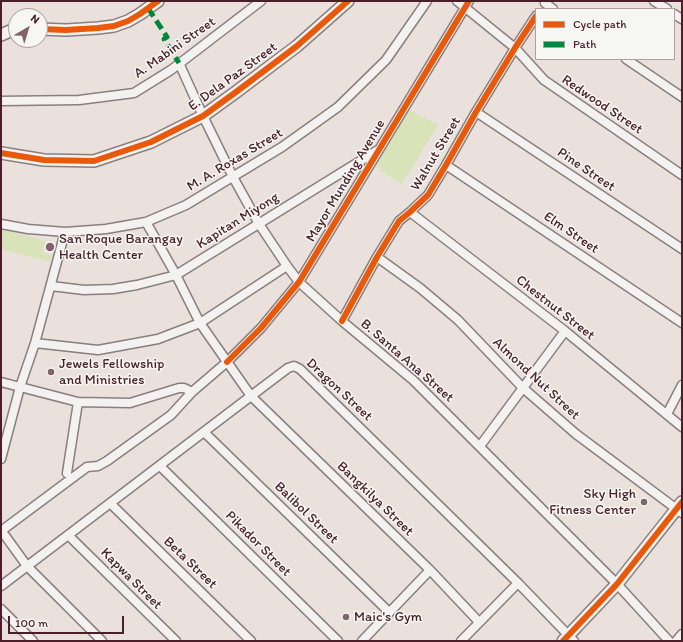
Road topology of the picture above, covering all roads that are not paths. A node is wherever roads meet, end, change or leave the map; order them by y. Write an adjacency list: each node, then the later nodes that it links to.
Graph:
1 (158, 1): 10 (street)
2 (262, 1): 13 (street, A. Mabini Street)
3 (348, 1): 17 (street, E. Dela Paz Street)
4 (427, 1): 22 (street, M. A. Roxas Street)
5 (456, 1): 7 (street, Redwood Street)
6 (654, 1): 8 (street)
7 (467, 4): 11 (street, Redwood Street); 18 (street, Mayor Munding Avenue)
8 (664, 8)
9 (535, 18): 11 (street, Walnut Street)
10 (48, 29)
11 (515, 48): 16 (street, Walnut Street); 21 (street, Redwood Street)
12 (627, 60): 14 (street)
13 (179, 63): 15 (street, A. Mabini Street); 17 (street, B. Santa Ana Street)
14 (682, 97)
15 (1, 101)
16 (476, 112): 20 (street, Walnut Street); 28 (street, Pine Street)
17 (203, 116): 19 (street, E. Dela Paz Street); 22 (street, B. Santa Ana Street)
18 (380, 148): 26 (street, Kapitan Miyong); 32 (street, Mayor Munding Avenue)
19 (1, 153)
20 (446, 165): 23 (street, Walnut Street); 36 (street, Elm Street)
21 (682, 175)
22 (233, 177): 24 (street, M. A. Roxas Street); 26 (street, B. Santa Ana Street)
23 (410, 212): 29 (street, Walnut Street); 37 (street, Chestnut Street)
24 (146, 222): 27 (street, M. A. Roxas Street); 31 (street, Bangkilya Street)
25 (1, 224): 27 (street, M. A. Roxas Street)
26 (259, 224): 30 (street, B. Santa Ana Street); 31 (street, Kapitan Miyong)
27 (65, 232): 33 (street)
28 (682, 249)
29 (377, 257): 34 (street, Walnut Street); 43 (street, Almond Nut Street)
30 (287, 266): 32 (street, B. Santa Ana Street); 35 (street)
31 (176, 274): 33 (street, Kapitan Miyong); 35 (street, Bangkilya Street)
32 (299, 282): 34 (street, B. Santa Ana Street); 39 (street, Mayor Munding Avenue)
33 (51, 286): 38 (street)
34 (342, 321): 50 (street, B. Santa Ana Street)
35 (200, 323): 38 (street); 39 (street, Bangkilya Street)
36 (682, 323)
37 (566, 331): 43 (street); 47 (street, Chestnut Street)
38 (35, 343): 42 (street)
39 (227, 362): 44 (street, Mayor Munding Avenue); 45 (street, Bangkilya Street)
40 (1, 382): 42 (street)
41 (682, 385): 47 (street)
42 (20, 387): 46 (street); 51 (street)
43 (523, 388): 50 (street); 55 (street, Almond Nut Street)
44 (192, 392): 46 (street); 56 (street, Mayor Munding Avenue)
45 (251, 396): 49 (street, Dragon Street); 59 (street, Bangkilya Street); 60 (street, Dragon Street)
46 (78, 402): 53 (street)
47 (667, 414): 48 (street, Chestnut Street)
48 (682, 427)
49 (204, 432): 52 (street, Dragon Street); 64 (street, Balibol Street)
50 (480, 446): 61 (street, B. Santa Ana Street)
51 (1, 459)
52 (160, 466): 54 (street, Dragon Street); 72 (street, Pikador Street)
53 (67, 473)
54 (111, 504): 57 (street, Dragon Street); 71 (street, Beta Street)
55 (680, 508): 61 (street)
56 (1, 531): 58 (street)
57 (68, 535): 58 (street, Dragon Street); 70 (street, Kapwa Street)
58 (28, 566): 62 (street, Dragon Street); 69 (street)
59 (430, 570): 64 (street); 65 (street, Bangkilya Street)
60 (518, 583): 65 (street); 67 (street, Dragon Street)
61 (617, 584): 67 (street); 75 (street, B. Santa Ana Street)
62 (1, 586)
63 (1, 609): 68 (street)
64 (389, 612): 73 (street)
65 (479, 622): 74 (street)
66 (682, 634): 76 (street)
67 (569, 639)
68 (33, 641)
69 (102, 641)
70 (176, 641)
71 (251, 641)
72 (338, 641)
73 (362, 641)
74 (461, 641)
75 (669, 641)
76 (676, 641)

